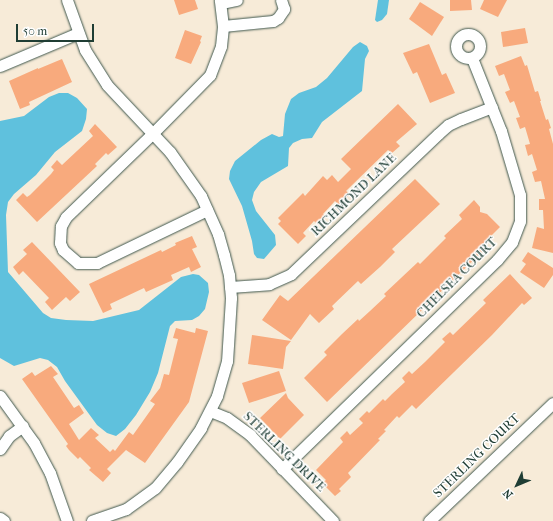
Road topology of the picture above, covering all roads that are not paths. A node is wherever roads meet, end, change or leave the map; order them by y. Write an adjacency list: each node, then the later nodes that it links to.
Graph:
1 (67, 0): 6 (street)
2 (237, 0): 4 (street)
3 (281, 0): 5 (street)
4 (220, 1): 5 (street)
5 (223, 26): 10 (street)
6 (78, 33): 8 (street); 10 (street)
7 (472, 58): 9 (street, CHELSEA COURT)
8 (0, 66)
9 (492, 107): 12 (street, RICHMOND LANE); 19 (street, CHELSEA COURT)
10 (152, 134): 11 (street); 11 (street)
11 (208, 210): 12 (street)
12 (230, 287): 15 (street)
13 (0, 396): 17 (street)
14 (553, 403): 16 (street, STERLING COURT)
15 (210, 411): 19 (street, STERLING DRIVE); 23 (street)
16 (548, 413): 25 (street, STERLING COURT)
17 (23, 426): 18 (street); 22 (street)
18 (0, 449)
19 (282, 469): 24 (street, STERLING DRIVE)
20 (0, 518): 21 (street)
21 (4, 521)
22 (67, 521)
23 (92, 521)
24 (333, 521)
25 (429, 521)

